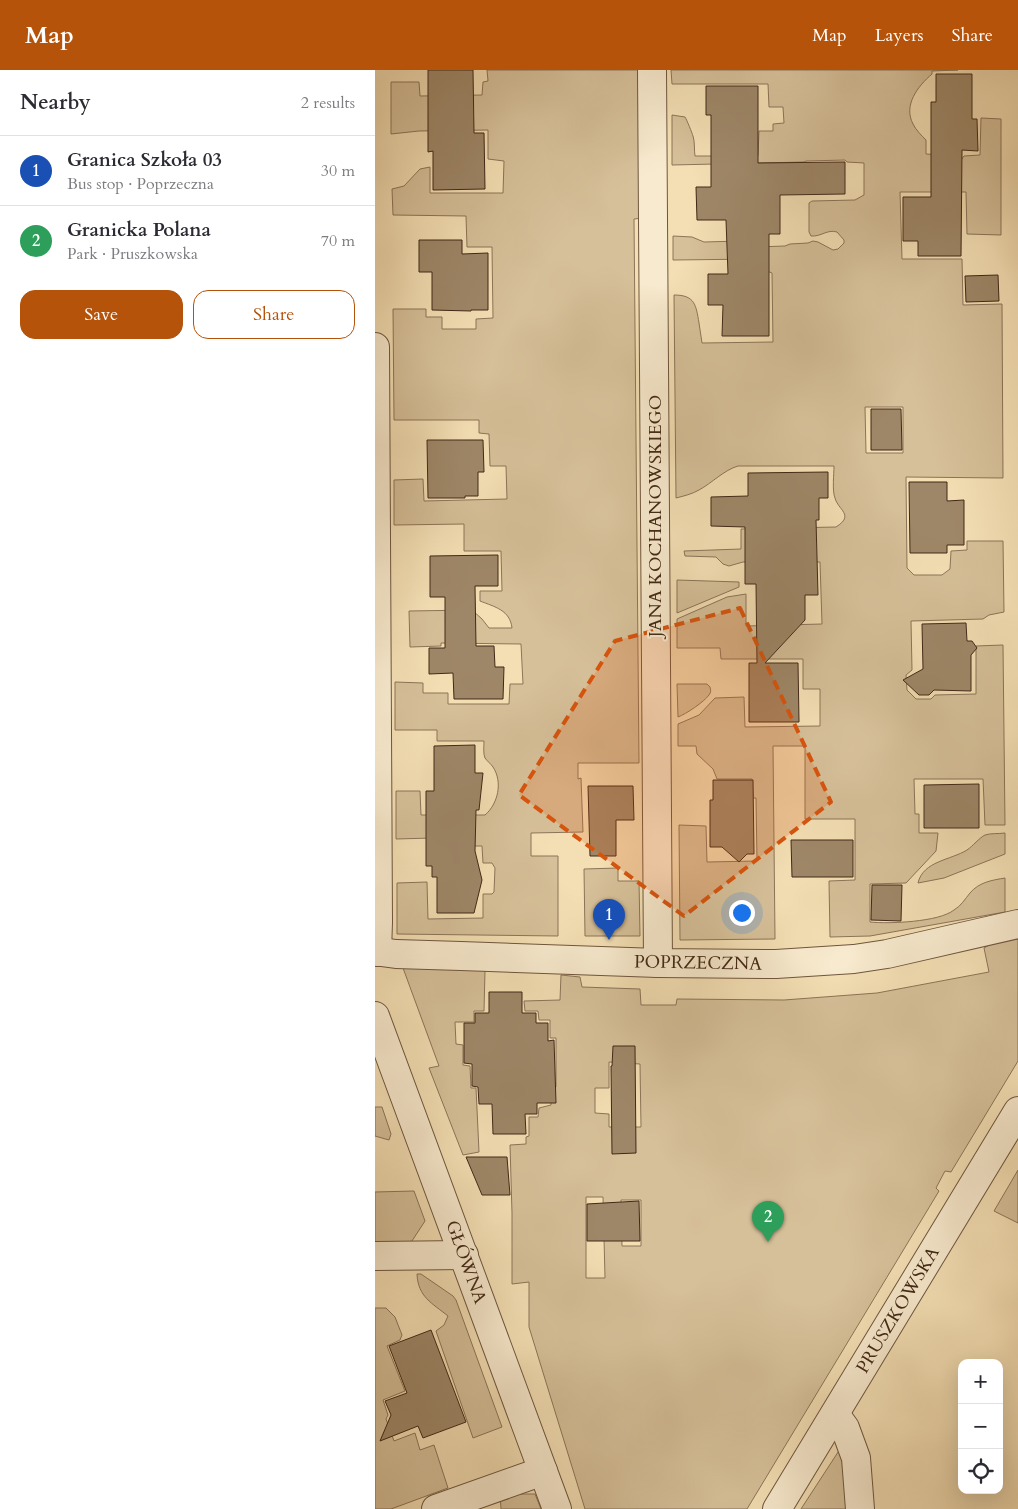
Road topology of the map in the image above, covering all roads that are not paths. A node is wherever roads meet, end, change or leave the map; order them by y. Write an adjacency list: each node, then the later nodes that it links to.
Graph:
1 (652, 70): 5 (street, JANA KOCHANOWSKIEGO)
2 (375, 347): 4 (street)
3 (1018, 924): 5 (street, POPRZECZNA)
4 (376, 952): 5 (street, POPRZECZNA)
5 (658, 963)
6 (375, 1016): 8 (street, GŁÓWNA)
7 (1018, 1111): 10 (street, PRUSZKOWSKA)
8 (464, 1255): 9 (street); 11 (street, GŁÓWNA)
9 (375, 1256)
10 (835, 1414): 14 (street, PRUSZKOWSKA); 15 (street)
11 (543, 1471): 12 (street); 13 (street, GŁÓWNA)
12 (436, 1509)
13 (557, 1509)
14 (777, 1509)
15 (860, 1509)

